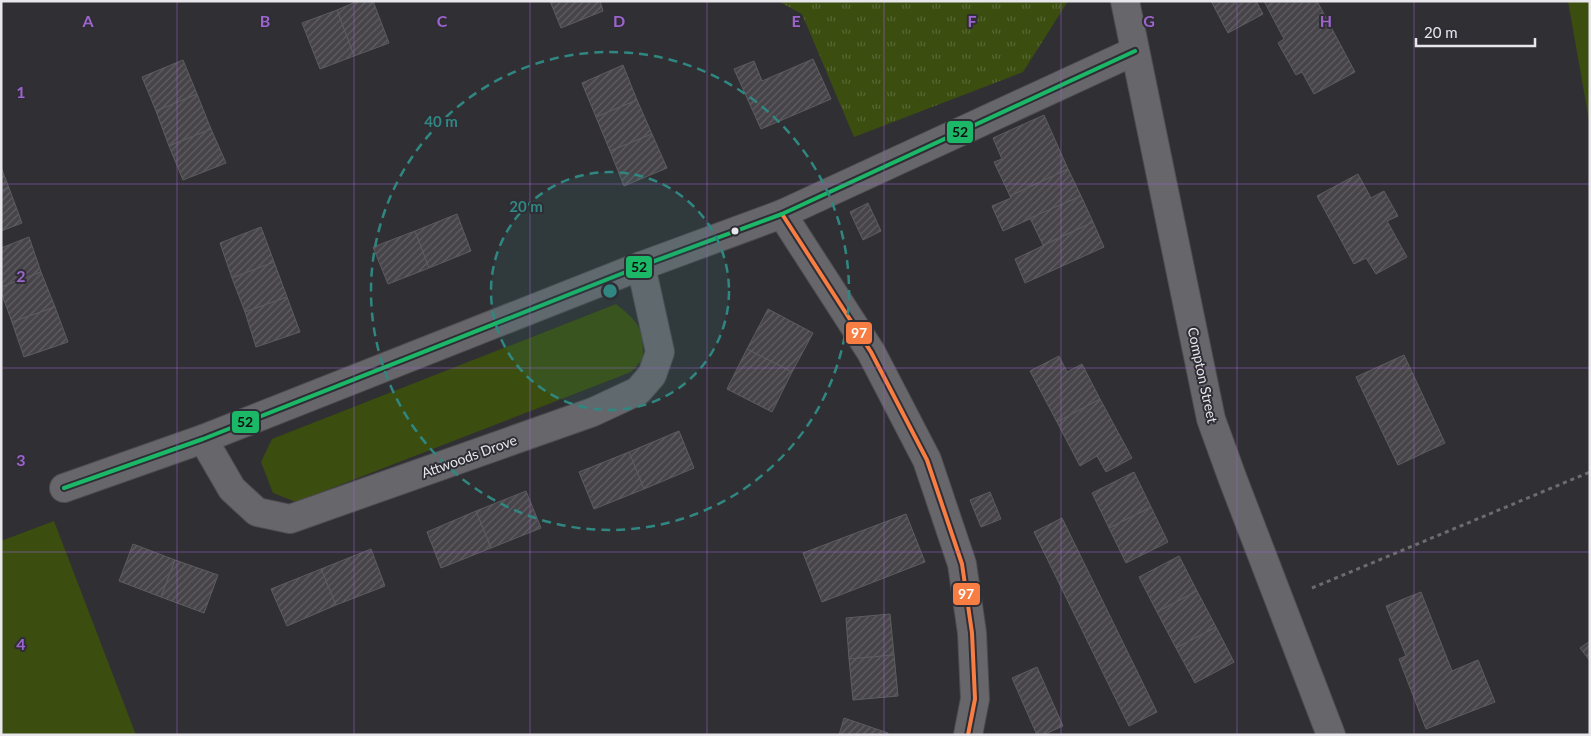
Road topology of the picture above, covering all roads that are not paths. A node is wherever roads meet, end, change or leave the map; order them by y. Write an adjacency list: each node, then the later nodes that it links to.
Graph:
1 (1125, 1): 2 (street, Compton Street)
2 (1135, 51): 3 (street); 8 (street, Compton Street)
3 (782, 214): 4 (street); 7 (street)
4 (641, 266): 5 (street); 5 (street, Attwoods Drove)
5 (203, 439): 6 (street)
6 (64, 488)
7 (968, 735)
8 (1331, 735)

